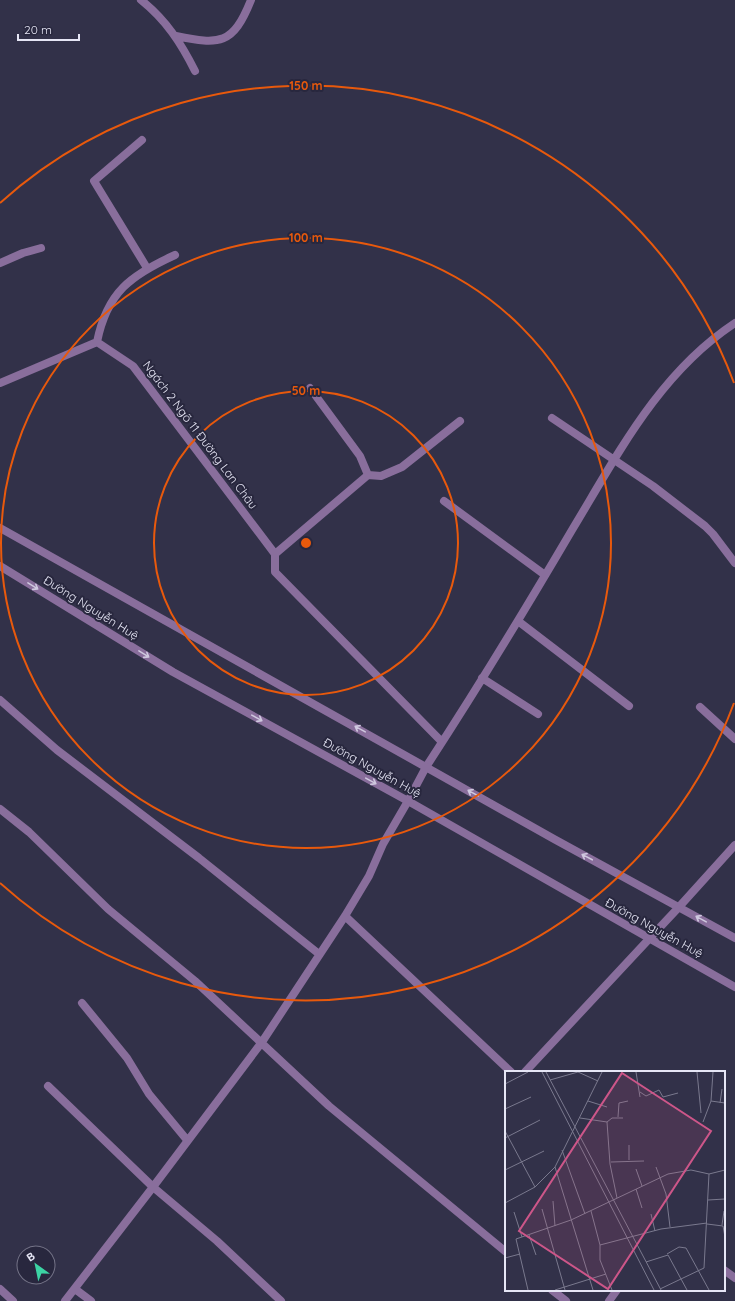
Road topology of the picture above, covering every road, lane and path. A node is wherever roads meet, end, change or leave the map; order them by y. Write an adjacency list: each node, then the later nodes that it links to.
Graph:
1 (141, 0): 3 (street)
2 (251, 0): 3 (street)
3 (176, 36): 4 (street)
4 (195, 71)
5 (142, 140): 9 (street)
6 (41, 248): 8 (street)
7 (175, 255): 9 (street)
8 (0, 263)
9 (147, 268): 11 (street)
10 (735, 323): 16 (street)
11 (97, 342): 12 (street); 20 (street, Ngách 2 Ngõ 11 Đường Lan Châu)
12 (0, 383)
13 (310, 388): 17 (street)
14 (552, 418): 16 (street)
15 (460, 421): 17 (street)
16 (614, 459): 21 (street); 23 (street)
17 (368, 475): 20 (street)
18 (444, 501): 23 (street)
19 (0, 528): 32 (street, Đường Nguyễn Huệ, one-way to 19)
20 (275, 554): 31 (street)
21 (735, 563)
22 (0, 566): 33 (street, Đường Nguyễn Huệ, one-way to 33)
23 (545, 575): 24 (street)
24 (518, 621): 25 (street); 27 (street)
25 (482, 678): 29 (street); 31 (street)
26 (0, 700): 40 (street)
27 (629, 706)
28 (700, 707): 30 (street)
29 (538, 714)
30 (735, 739)
31 (442, 742): 32 (street)
32 (426, 767): 33 (street); 36 (street, Đường Nguyễn Huệ, one-way to 32)
33 (408, 800): 37 (street); 39 (street, Đường Nguyễn Huệ)
34 (0, 809): 43 (street)
35 (735, 845): 36 (street)
36 (679, 906): 38 (street, Đường Nguyễn Huệ, one-way to 36); 39 (street)
37 (345, 916): 40 (street); 44 (street)
38 (735, 938)
39 (649, 939): 41 (street, Đường Nguyễn Huệ); 45 (street)
40 (319, 954): 43 (street)
41 (735, 987)
42 (82, 1003): 47 (street)
43 (262, 1042): 47 (street); 49 (street)
44 (510, 1071)
45 (526, 1071)
46 (48, 1086): 48 (street)
47 (187, 1140): 48 (street)
48 (154, 1187): 53 (street); 59 (street)
49 (505, 1251)
50 (725, 1271): 51 (street)
51 (735, 1278)
52 (0, 1289): 56 (street)
53 (75, 1289): 57 (street); 58 (street)
54 (553, 1291): 60 (street)
55 (617, 1291): 61 (street)
56 (13, 1301)
57 (65, 1301)
58 (91, 1301)
59 (280, 1301)
60 (566, 1301)
61 (609, 1301)

